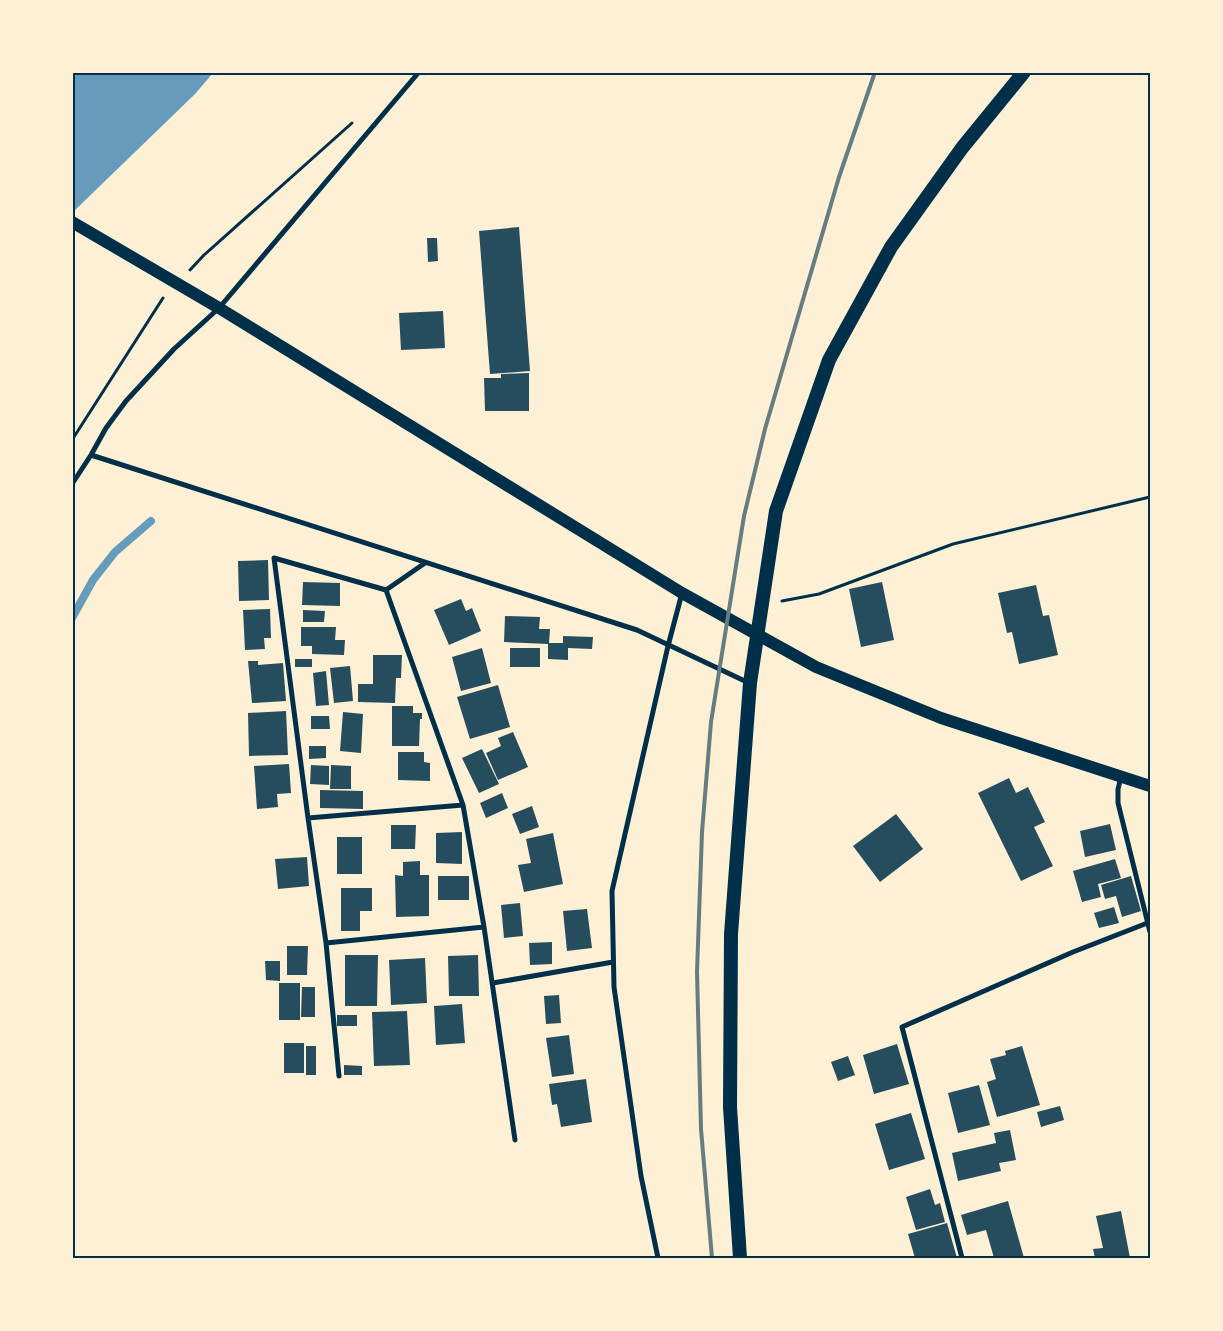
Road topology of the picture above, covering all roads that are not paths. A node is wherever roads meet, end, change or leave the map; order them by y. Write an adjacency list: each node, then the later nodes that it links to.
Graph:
1 (419, 72): 4 (street)
2 (1024, 72): 10 (highway)
3 (72, 222): 4 (main road)
4 (219, 308): 5 (street); 9 (main road)
5 (91, 455): 6 (street); 7 (street)
6 (72, 484)
7 (425, 563): 8 (street); 11 (street)
8 (386, 590): 15 (street); 16 (street)
9 (682, 593): 10 (main road); 11 (street)
10 (756, 633): 12 (highway); 13 (main road)
11 (668, 646): 12 (street); 21 (street)
12 (750, 684): 26 (highway)
13 (1122, 777): 14 (main road); 17 (street)
14 (1150, 786)
15 (463, 804): 16 (street); 18 (street)
16 (308, 818): 20 (street)
17 (1149, 923): 19 (street); 27 (street)
18 (484, 927): 20 (street); 22 (street)
19 (1150, 932)
20 (326, 943): 23 (street)
21 (614, 962): 22 (street); 25 (street)
22 (493, 983): 24 (street)
23 (339, 1076)
24 (514, 1140)
25 (658, 1258)
26 (740, 1258)
27 (962, 1258)

